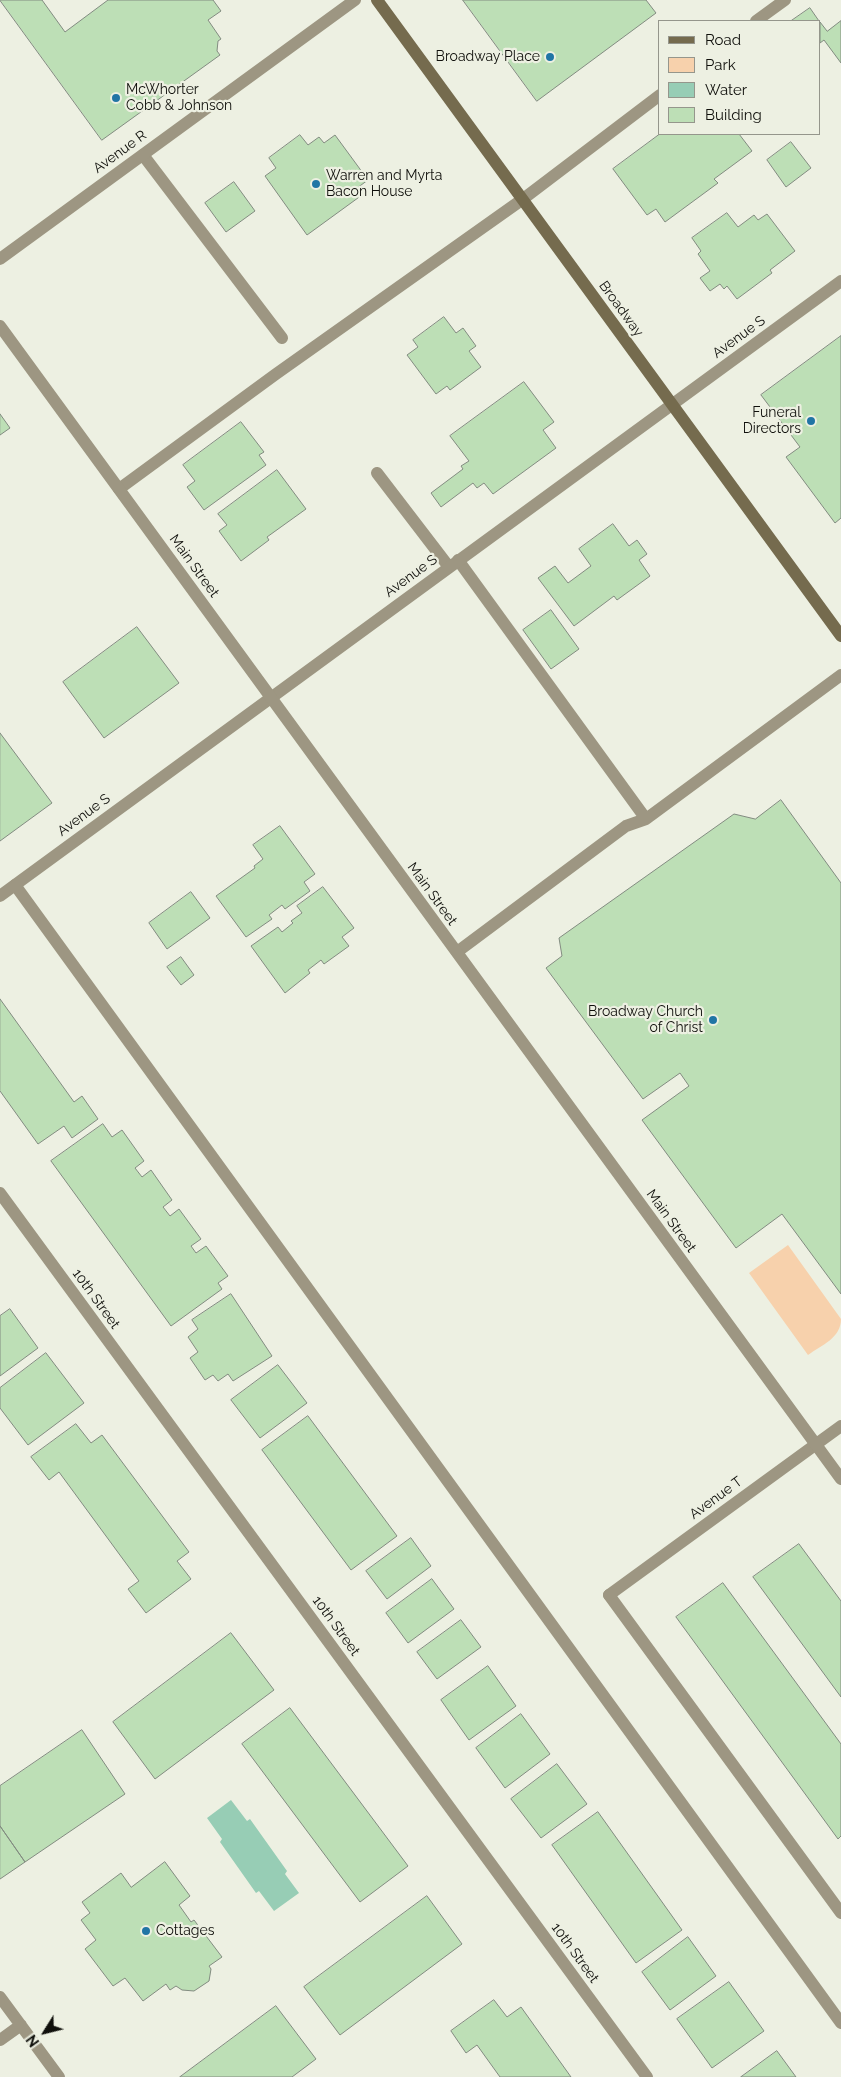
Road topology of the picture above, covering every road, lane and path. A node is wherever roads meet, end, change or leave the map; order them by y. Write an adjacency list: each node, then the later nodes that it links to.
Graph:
1 (354, 0): 6 (street, Avenue R)
2 (377, 0): 7 (main road, Broadway)
3 (785, 0): 4 (street)
4 (757, 20)
5 (658, 97): 7 (street)
6 (143, 154): 8 (street, Avenue R); 11 (street)
7 (523, 199): 12 (main road, Broadway); 14 (street)
8 (0, 258)
9 (841, 281): 12 (street, Avenue S)
10 (0, 326): 14 (street, Main Street)
11 (282, 338)
12 (672, 404): 15 (street, Avenue S); 16 (main road, Broadway)
13 (377, 473): 15 (street)
14 (119, 490): 18 (street, Main Street)
15 (454, 564): 18 (street, Avenue S); 19 (street)
16 (841, 636)
17 (841, 675): 19 (street)
18 (271, 697): 20 (street, Avenue S); 22 (street, Main Street)
19 (646, 819): 22 (street)
20 (14, 885): 21 (street, Avenue S); 29 (street)
21 (0, 896)
22 (456, 952): 25 (street, Main Street)
23 (0, 1193): 33 (street, 10th Street)
24 (841, 1426): 25 (street, Avenue T)
25 (816, 1444): 26 (street, Main Street); 27 (street, Avenue T)
26 (841, 1478)
27 (841, 1913)
28 (0, 1997): 30 (street)
29 (841, 2022)
30 (21, 2025): 31 (street); 32 (street)
31 (0, 2040)
32 (58, 2077)
33 (647, 2077)

